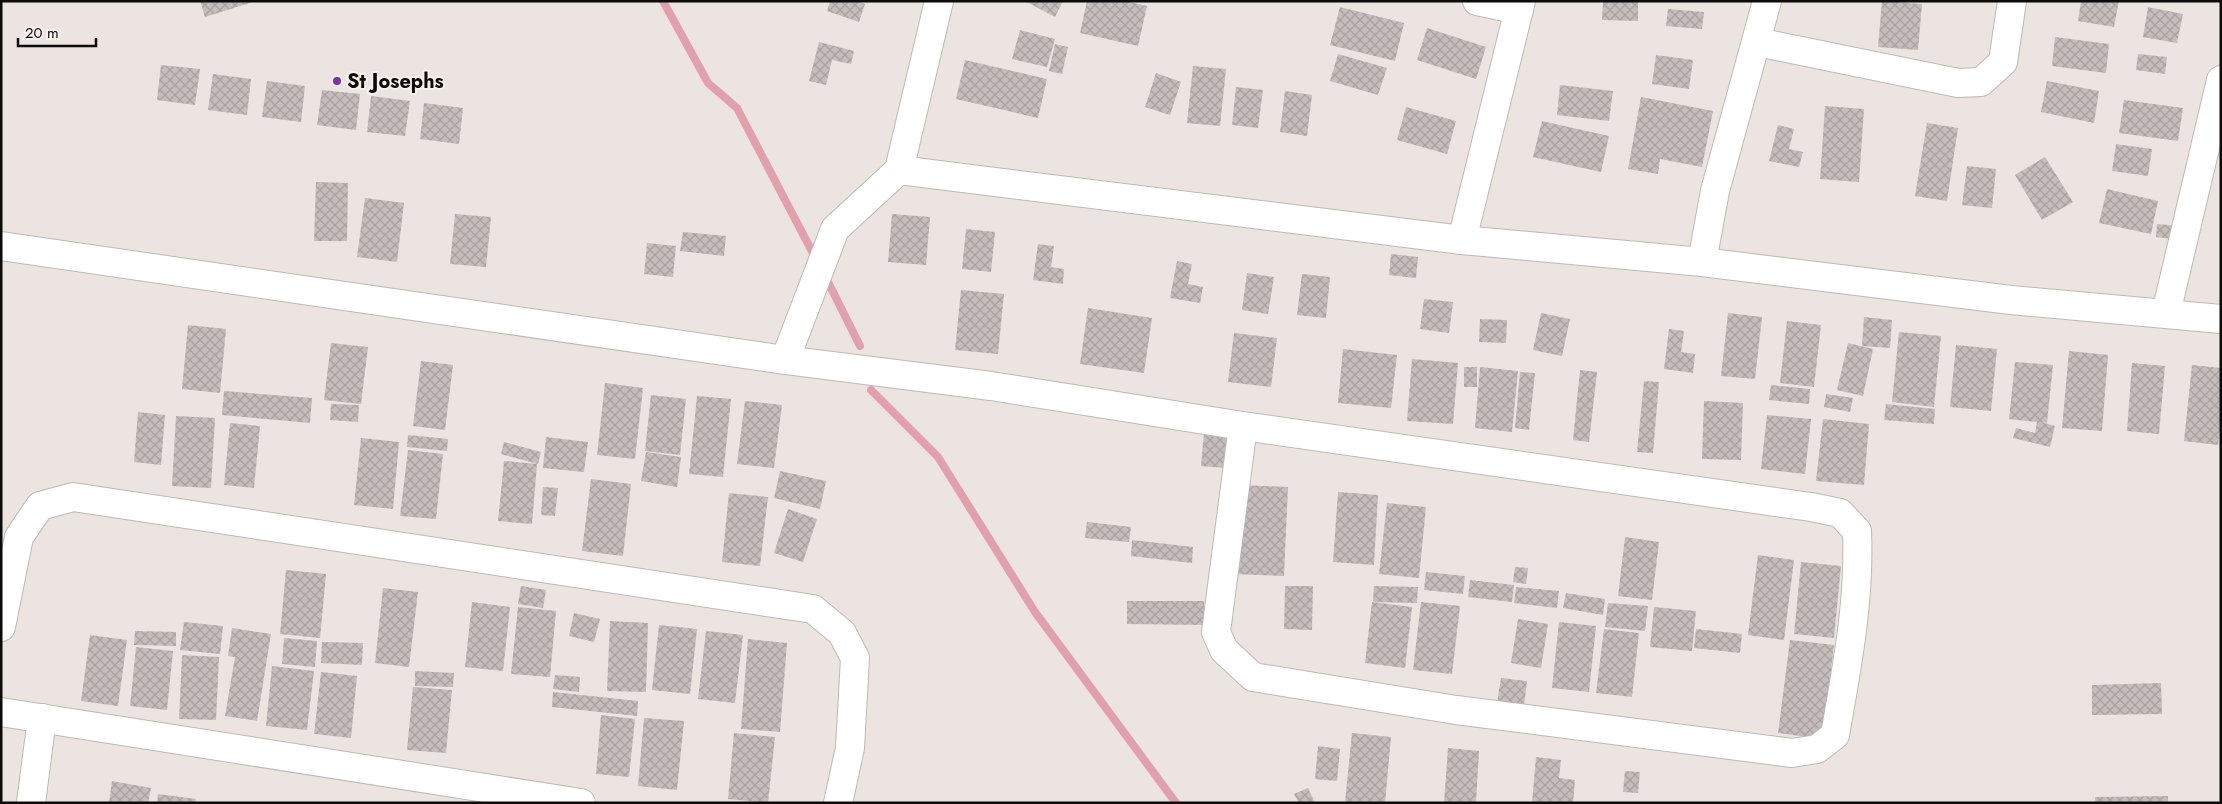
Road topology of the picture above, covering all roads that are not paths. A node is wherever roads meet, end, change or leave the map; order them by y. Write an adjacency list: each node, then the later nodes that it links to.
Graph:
1 (939, 1): 8 (street)
2 (1477, 1): 5 (street)
3 (1767, 1): 6 (street)
4 (2012, 1): 6 (street)
5 (1520, 6): 9 (street)
6 (1757, 42): 11 (street)
7 (2221, 80): 12 (street)
8 (899, 170): 9 (street); 14 (street)
9 (1462, 240): 11 (street)
10 (1, 246): 14 (street)
11 (1702, 262): 12 (street)
12 (2166, 313): 13 (street)
13 (2221, 318)
14 (785, 360): 15 (street)
15 (1243, 426): 15 (street)
16 (1, 627): 21 (street)
17 (1, 712): 18 (street)
18 (42, 718): 19 (street); 20 (street)
19 (31, 803)
20 (581, 803)
21 (838, 803)

